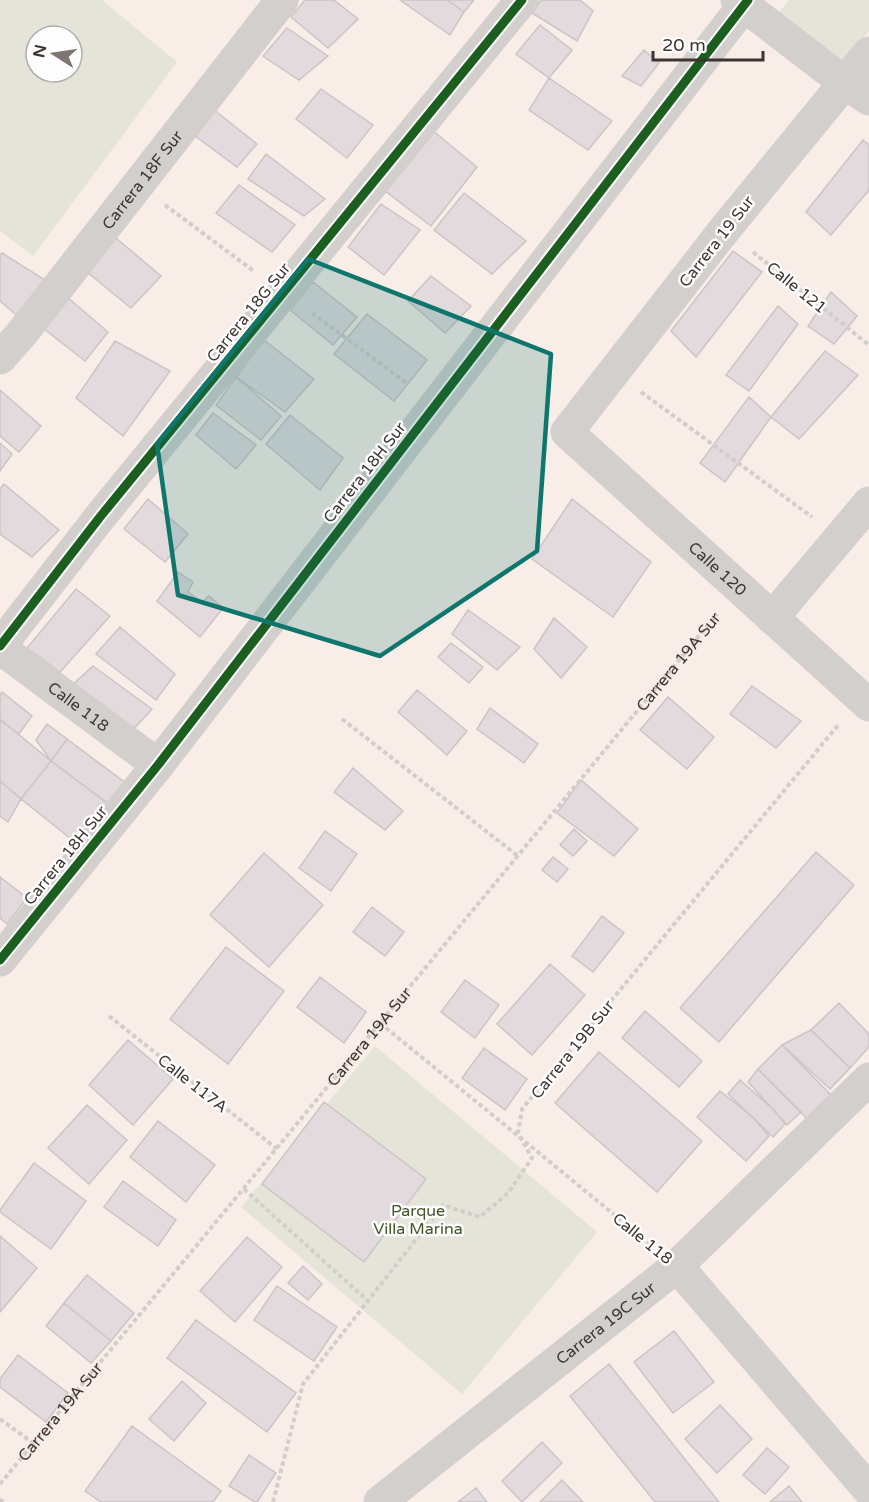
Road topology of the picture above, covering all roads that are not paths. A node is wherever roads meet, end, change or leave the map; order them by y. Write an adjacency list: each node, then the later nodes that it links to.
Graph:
1 (282, 0): 6 (street, Carrera 18F Sur)
2 (522, 0): 10 (street, Carrera 18G Sur)
3 (743, 2): 5 (street); 12 (street, Carrera 18H Sur)
4 (869, 53): 5 (street, Carrera 19 Sur)
5 (857, 91): 7 (street, Carrera 19 Sur)
6 (0, 358)
7 (567, 432): 9 (street, Calle 120)
8 (869, 503): 9 (street)
9 (772, 618): 11 (street, Calle 120)
10 (0, 647): 12 (street, Calle 118)
11 (865, 701)
12 (158, 765): 13 (street, Carrera 18H Sur)
13 (0, 960)
14 (869, 1079): 15 (street, Carrera 19C Sur)
15 (677, 1266): 16 (street, Calle 118); 17 (street, Carrera 19C Sur)
16 (869, 1490)
17 (380, 1502)

